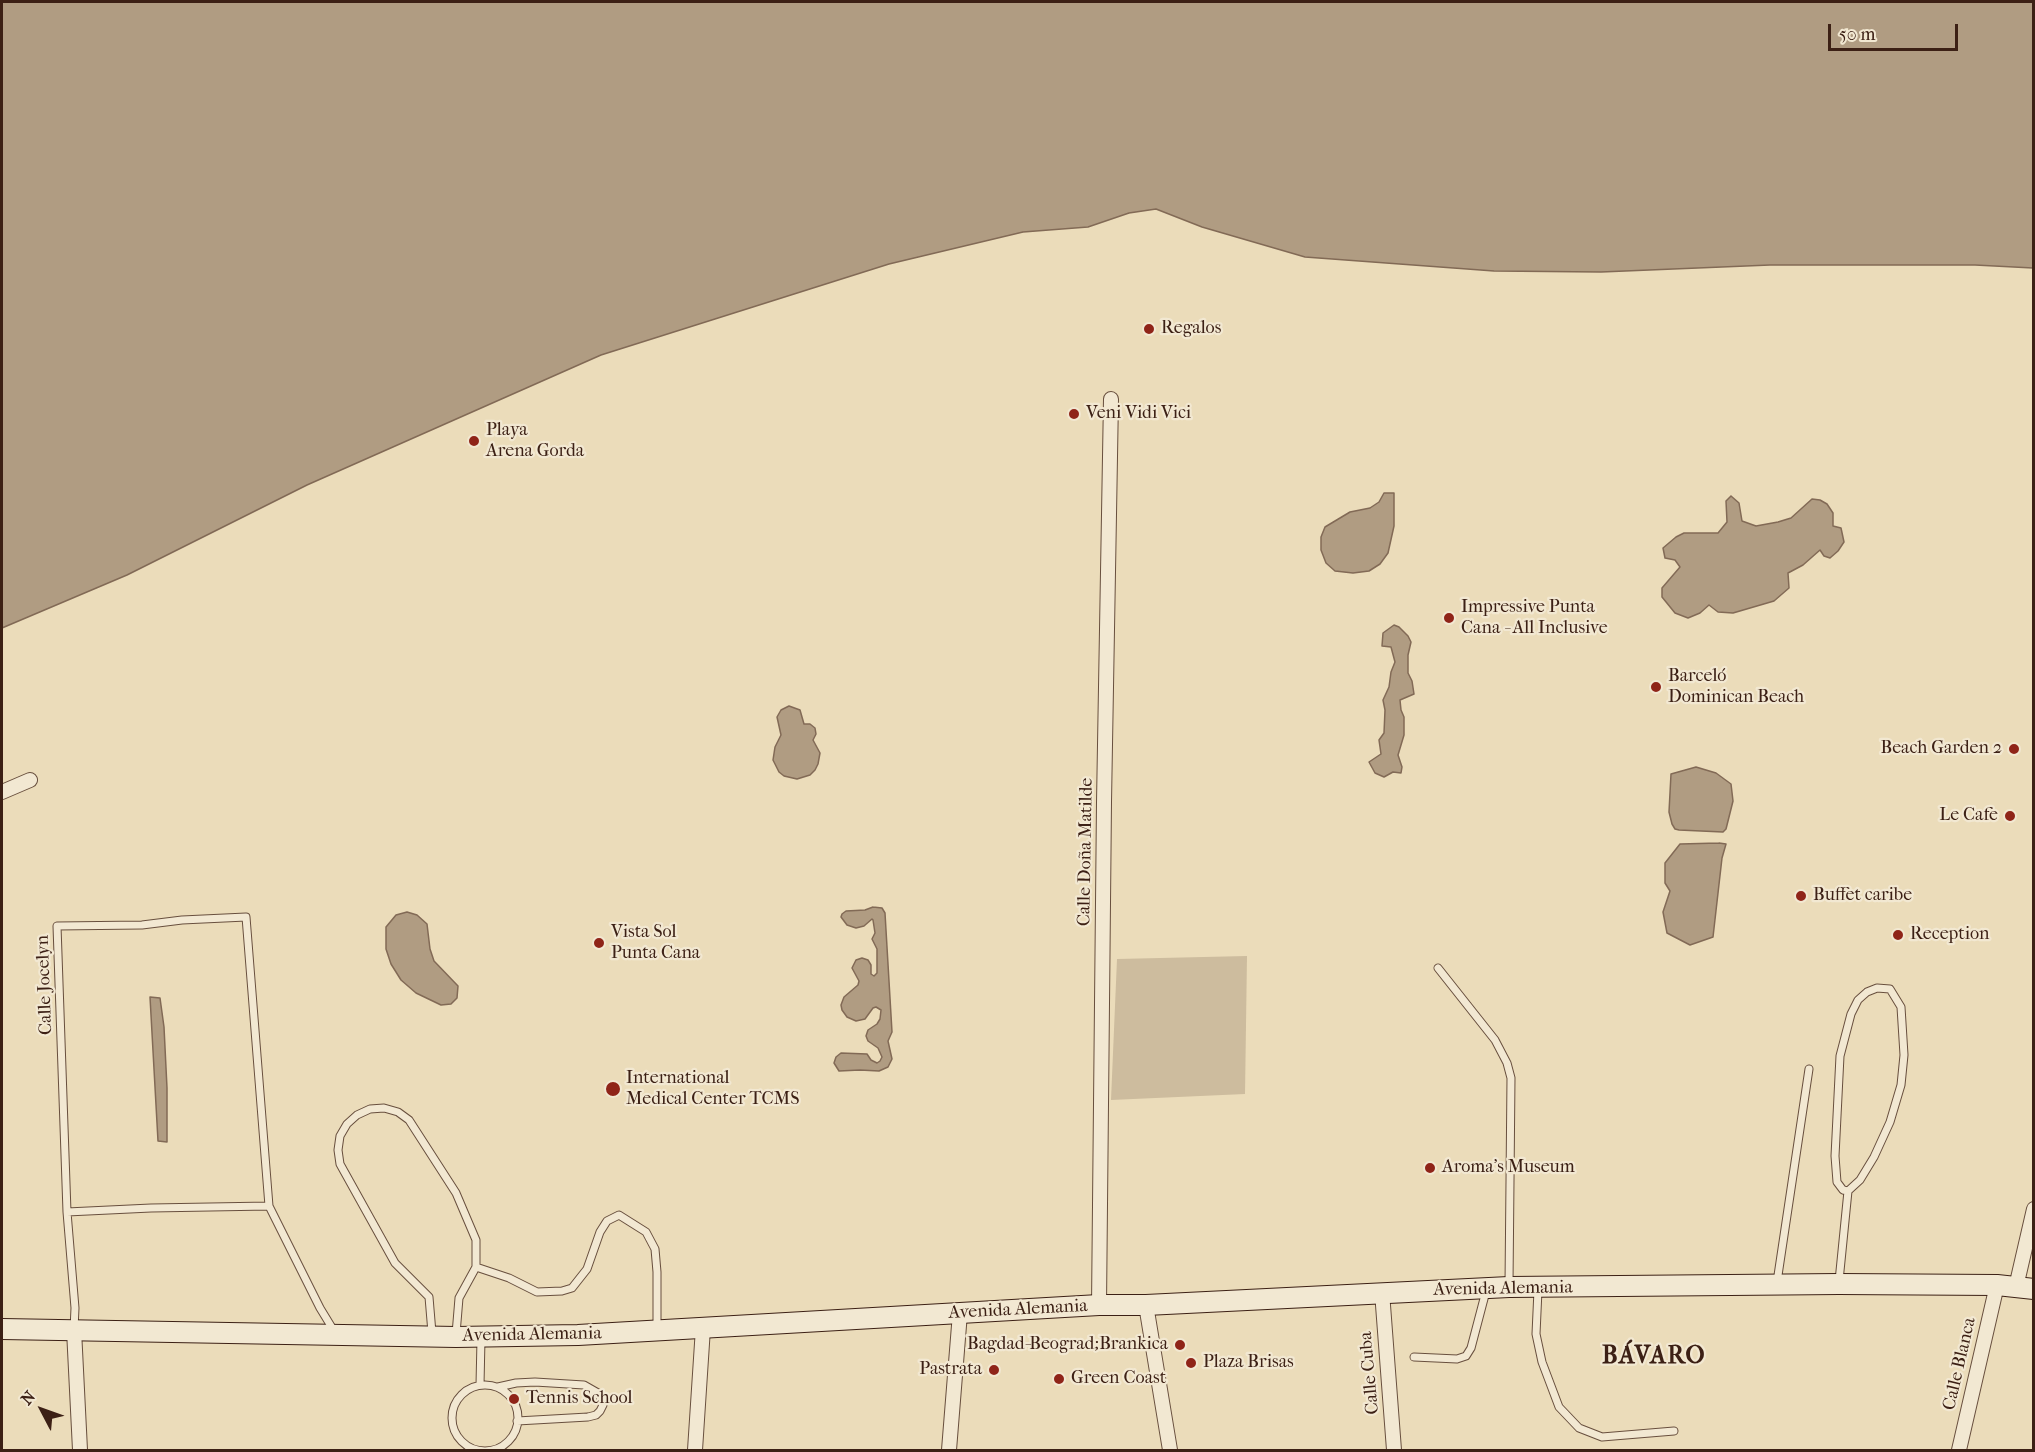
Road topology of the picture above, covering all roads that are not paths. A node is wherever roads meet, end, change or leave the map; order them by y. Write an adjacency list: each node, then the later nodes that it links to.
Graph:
1 (1111, 399): 18 (street, Calle Doña Matilde)
2 (30, 780): 3 (street)
3 (2, 792)
4 (1438, 968): 13 (lane)
5 (1809, 1069): 11 (lane)
6 (1848, 1191): 6 (lane); 12 (lane)
7 (269, 1206): 9 (lane); 9 (lane, Calle Jocelyn); 25 (lane, Calle Jocelyn)
8 (2034, 1209): 15 (street, Calle Blanca)
9 (67, 1212): 23 (lane)
10 (476, 1267): 24 (lane); 26 (lane); 28 (lane)
11 (1776, 1284): 12 (street, Avenida Alemania); 14 (street, Avenida Alemania)
12 (1839, 1284): 15 (street, Avenida Alemania)
13 (1509, 1287): 14 (street, Avenida Alemania); 16 (street, Avenida Alemania)
14 (1538, 1287): 33 (lane)
15 (2015, 1287): 39 (street, Calle Blanca)
16 (1487, 1288): 17 (street, Avenida Alemania); 29 (lane)
17 (1382, 1292): 19 (street, Avenida Alemania); 38 (street, Calle Cuba)
18 (1099, 1305): 19 (street, Avenida Alemania); 20 (street, Avenida Alemania)
19 (1146, 1305): 37 (street)
20 (960, 1313): 21 (street, Avenida Alemania); 36 (street)
21 (703, 1328): 24 (street, Avenida Alemania); 35 (street)
22 (2, 1329): 23 (street, Avenida Alemania)
23 (74, 1330): 25 (street, Avenida Alemania); 34 (street)
24 (657, 1331): 27 (street, Avenida Alemania)
25 (337, 1335): 26 (street, Avenida Alemania)
26 (432, 1336): 28 (street, Avenida Alemania)
27 (481, 1336): 28 (street, Avenida Alemania); 30 (lane)
28 (456, 1337)
29 (1414, 1357)
30 (480, 1385): 31 (lane); 32 (lane)
31 (498, 1387): 32 (lane); 32 (lane)
32 (517, 1421)
33 (1674, 1431)
34 (80, 1450)
35 (695, 1450)
36 (949, 1450)
37 (1170, 1450)
38 (1394, 1450)
39 (1959, 1450)

